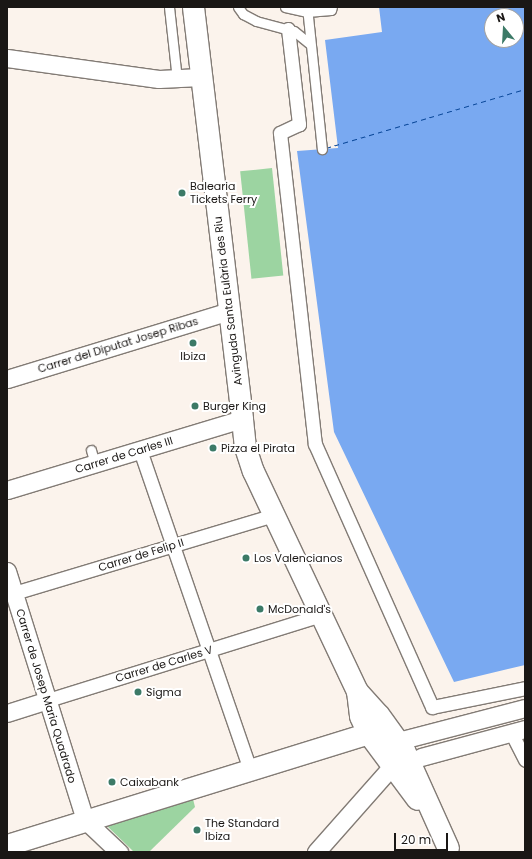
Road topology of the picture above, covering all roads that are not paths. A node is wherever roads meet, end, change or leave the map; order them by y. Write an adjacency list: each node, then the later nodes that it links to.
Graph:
1 (169, 7): 11 (lane)
2 (192, 7): 10 (street, Avinguda Santa Eulària des Riu)
3 (238, 7): 7 (lane)
4 (285, 7): 6 (lane)
5 (332, 7): 6 (lane)
6 (307, 10): 8 (lane)
7 (288, 30): 8 (lane); 24 (street)
8 (310, 44): 12 (lane)
9 (7, 58): 11 (street)
10 (201, 76): 11 (street); 13 (street, Avinguda Santa Eulària des Riu)
11 (177, 79)
12 (322, 149)
13 (230, 311): 14 (street, Carrer del Diputat Josep Ribas); 15 (street, Avinguda Santa Eulària des Riu)
14 (7, 379)
15 (242, 419): 16 (street, Carrer de Carles III); 18 (street, Avinguda Santa Eulària des Riu)
16 (140, 450): 17 (street, Carrer de Carles III); 19 (street)
17 (7, 490)
18 (274, 515): 19 (street, Carrer de Felip II); 22 (street, Avinguda Santa Eulària des Riu)
19 (173, 545): 21 (street, Carrer de Felip II); 23 (street)
20 (7, 571): 21 (street, Carrer de Josep Maria Quadrado)
21 (10, 594): 25 (street, Carrer de Josep Maria Quadrado)
22 (321, 615): 23 (street, Carrer de Carles V); 30 (street, Avinguda Santa Eulària des Riu)
23 (209, 650): 25 (street, Carrer de Carles V); 36 (street)
24 (525, 688)
25 (48, 700): 27 (street, Carrer de Carles V); 37 (street, Carrer de Josep Maria Quadrado)
26 (525, 708): 28 (street)
27 (7, 713)
28 (505, 713): 29 (street); 31 (street)
29 (465, 722): 32 (street); 33 (street)
30 (369, 725): 32 (street, Avinguda Santa Eulària des Riu); 35 (street); 36 (street)
31 (518, 732): 33 (street); 34 (street)
32 (398, 741): 35 (street, Avinguda Santa Eulària des Riu)
33 (473, 744): 35 (street)
34 (523, 753)
35 (408, 761): 39 (street); 41 (street)
36 (250, 769): 37 (street)
37 (85, 820): 38 (street); 40 (street)
38 (7, 845)
39 (449, 850)
40 (119, 852)
41 (316, 852)

